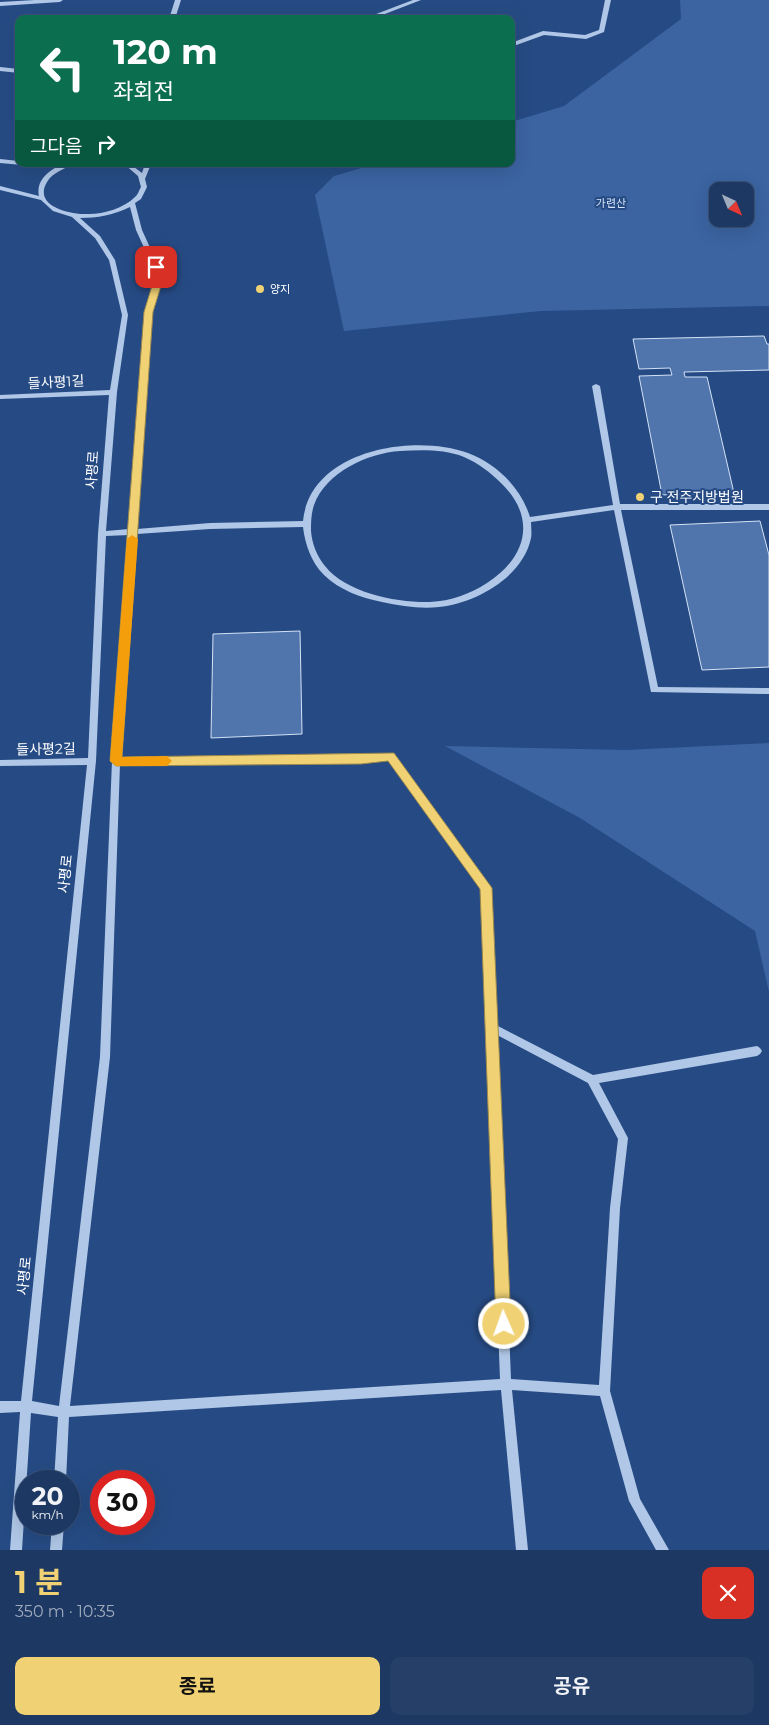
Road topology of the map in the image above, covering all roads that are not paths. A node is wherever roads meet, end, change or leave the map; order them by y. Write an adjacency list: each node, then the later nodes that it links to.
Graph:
1 (60, 0): 5 (street)
2 (178, 0): 6 (street)
3 (418, 0): 7 (street)
4 (608, 0): 8 (street)
5 (0, 4)
6 (173, 15)
7 (377, 15)
8 (515, 44)
9 (0, 69): 10 (street)
10 (15, 71)
11 (0, 161): 12 (street)
12 (15, 163)
13 (59, 167): 18 (street)
14 (132, 167): 16 (street)
15 (147, 167): 16 (street)
16 (143, 178): 19 (street)
17 (0, 188): 18 (street, 사평로)
18 (43, 199): 20 (street, 사평로)
19 (132, 204): 20 (street, 사평로); 28 (street)
20 (74, 216): 22 (street, 사평로)
21 (596, 386): 24 (street)
22 (113, 392): 23 (street, 들사평1길); 29 (street, 사평로)
23 (0, 397)
24 (617, 507): 25 (street); 26 (street); 30 (street)
25 (769, 507)
26 (528, 520): 27 (street); 27 (street)
27 (305, 524): 28 (street)
28 (133, 530): 29 (street); 32 (street)
29 (102, 534): 31 (street, 사평로)
30 (769, 692)
31 (92, 761): 33 (street, 들사평2길); 39 (street, 사평로)
32 (116, 761): 34 (street); 41 (street)
33 (0, 763)
34 (491, 1028): 36 (street); 37 (street)
35 (757, 1050): 36 (street)
36 (592, 1080): 38 (street)
37 (506, 1384): 38 (street); 41 (street); 46 (street)
38 (604, 1391): 47 (street)
39 (26, 1406): 40 (street); 41 (street); 44 (street, 사평로)
40 (0, 1407)
41 (64, 1412): 42 (street)
42 (61, 1470)
43 (57, 1535): 45 (street)
44 (16, 1550)
45 (56, 1550)
46 (522, 1550)
47 (663, 1550)

